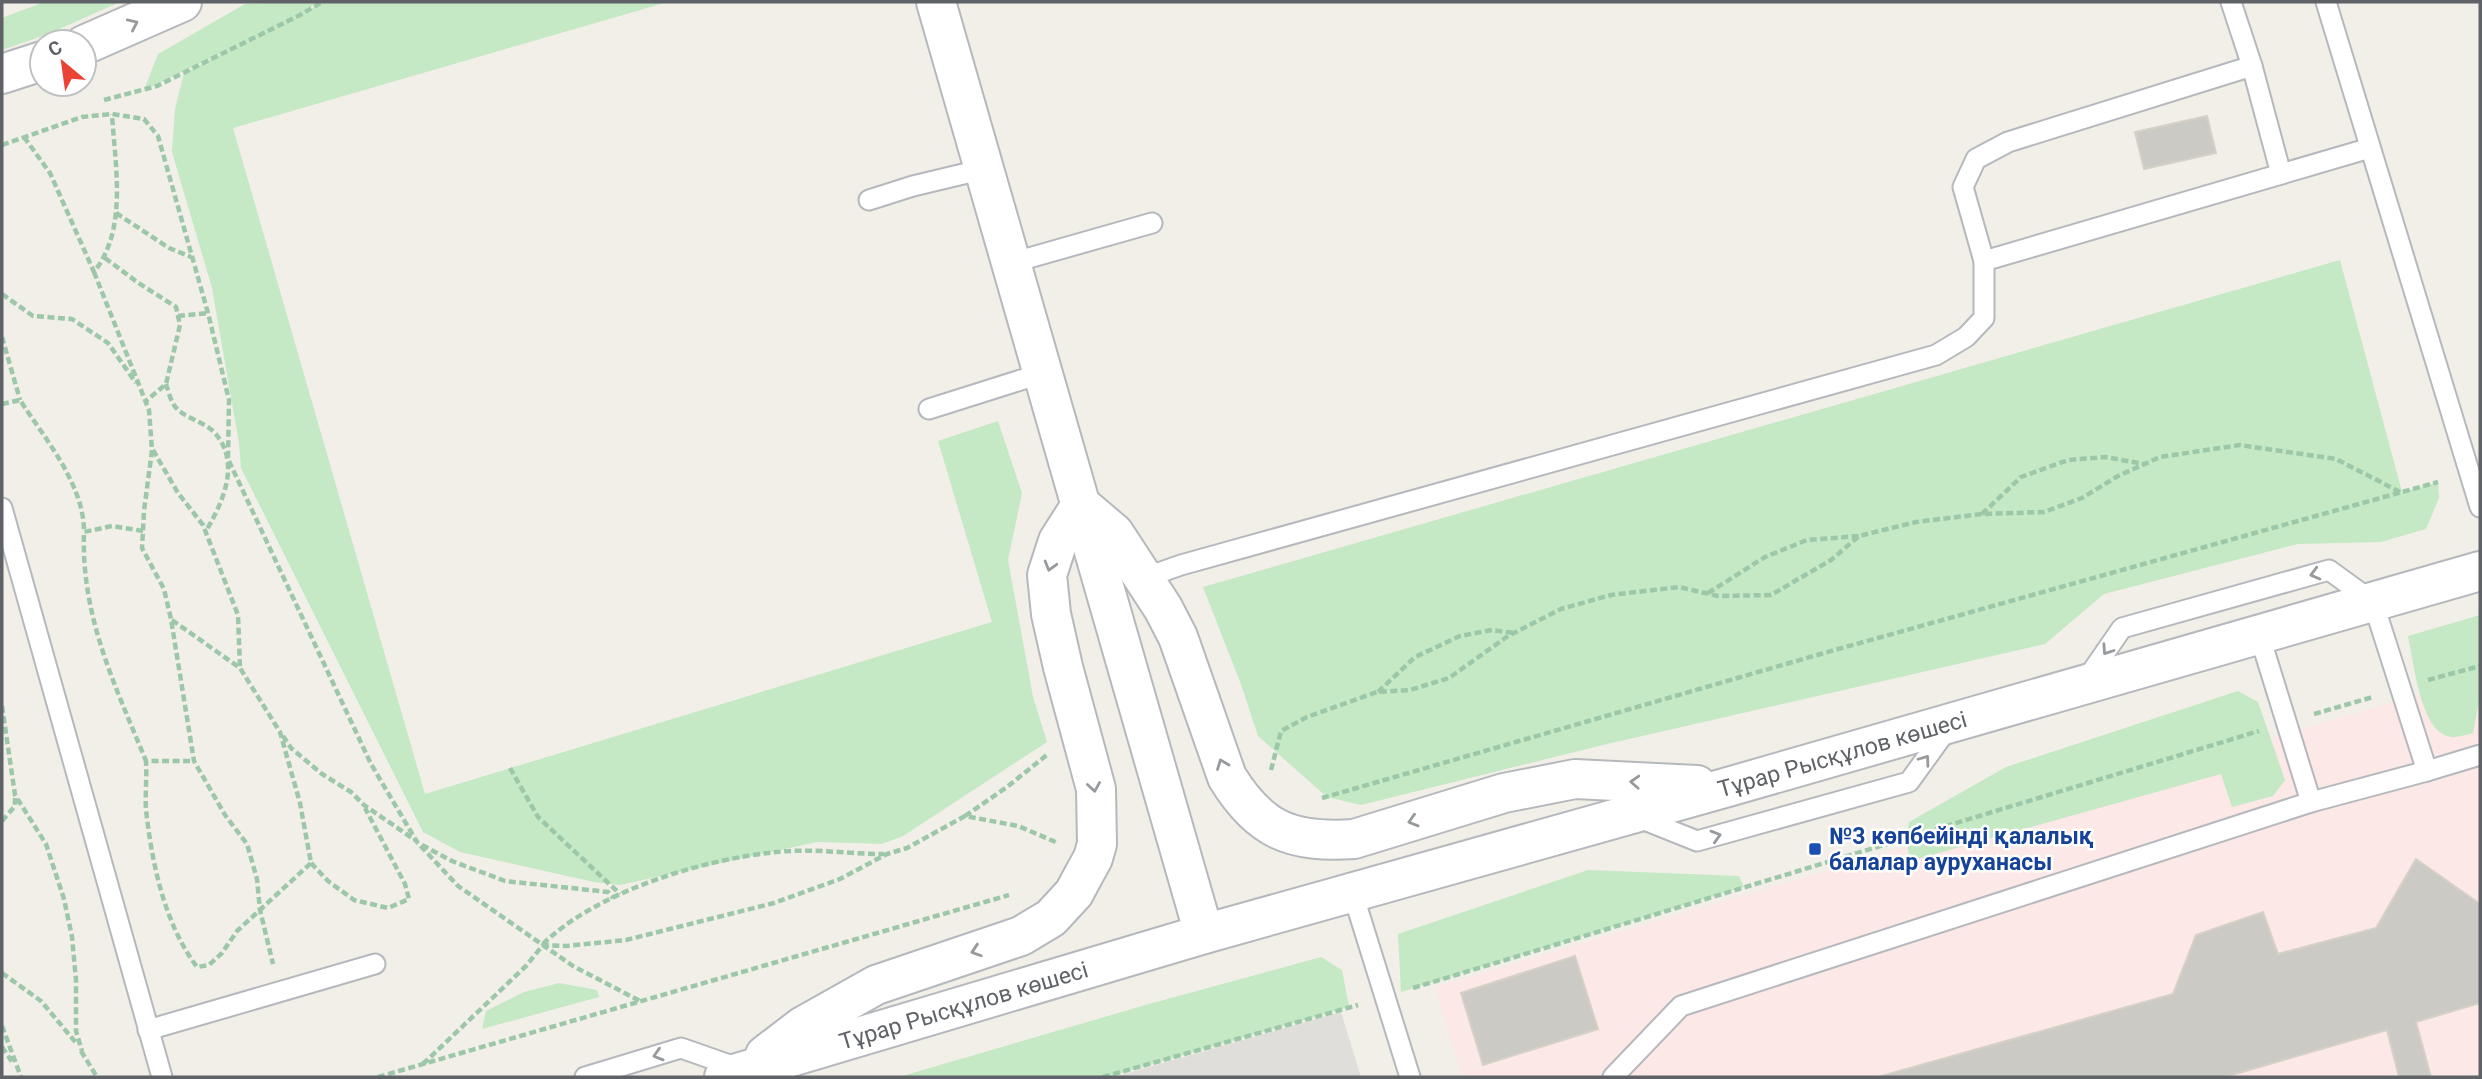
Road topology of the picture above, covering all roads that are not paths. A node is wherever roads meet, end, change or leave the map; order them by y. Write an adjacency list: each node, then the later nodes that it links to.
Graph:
1 (182, 2): 5 (street, one-way to 1)
2 (936, 2): 10 (street)
3 (2231, 2): 7 (lane)
4 (2326, 2): 9 (lane)
5 (98, 39)
6 (28, 66): 8 (street)
7 (2252, 66): 11 (lane); 14 (lane)
8 (2, 74)
9 (2370, 148): 11 (lane); 19 (lane)
10 (984, 169): 12 (lane); 15 (street)
11 (2281, 174): 14 (lane)
12 (869, 200)
13 (1152, 223): 15 (lane)
14 (1984, 261): 22 (lane)
15 (1011, 263): 16 (street)
16 (1043, 373): 17 (lane); 18 (street)
17 (929, 409)
18 (1081, 505): 22 (street); 33 (street); 36 (street, one-way to 36)
19 (2480, 507)
20 (2, 508): 35 (lane)
21 (2480, 571): 23 (street, Тұрар Рысқұлов көшесі)
22 (1144, 578): 29 (street, one-way to 22)
23 (2373, 602): 24 (street, Тұрар Рысқұлов көшесі); 25 (lane, one-way to 25); 28 (lane)
24 (2259, 634): 25 (street, Тұрар Рысқұлов көшесі); 30 (lane)
25 (2083, 685): 26 (street, Тұрар Рысқұлов көшесі)
26 (1952, 723): 29 (street, Тұрар Рысқұлов көшесі); 31 (lane, one-way to 26)
27 (2480, 755): 28 (lane)
28 (2427, 771): 30 (lane)
29 (1728, 787): 31 (street, Тұрар Рысқұлов көшесі)
30 (2311, 802): 41 (lane)
31 (1629, 814): 32 (street, Тұрар Рысқұлов көшесі)
32 (1352, 891): 33 (street, Тұрар Рысқұлов көшесі); 40 (lane)
33 (1204, 933): 36 (street, Тұрар Рысқұлов көшесі); 39 (street, Тұрар Рысқұлов көшесі)
34 (375, 964): 35 (lane)
35 (148, 1030): 37 (lane)
36 (735, 1074): 38 (lane, one-way to 38)
37 (162, 1077)
38 (585, 1077)
39 (790, 1077)
40 (1410, 1077)
41 (1613, 1077)

